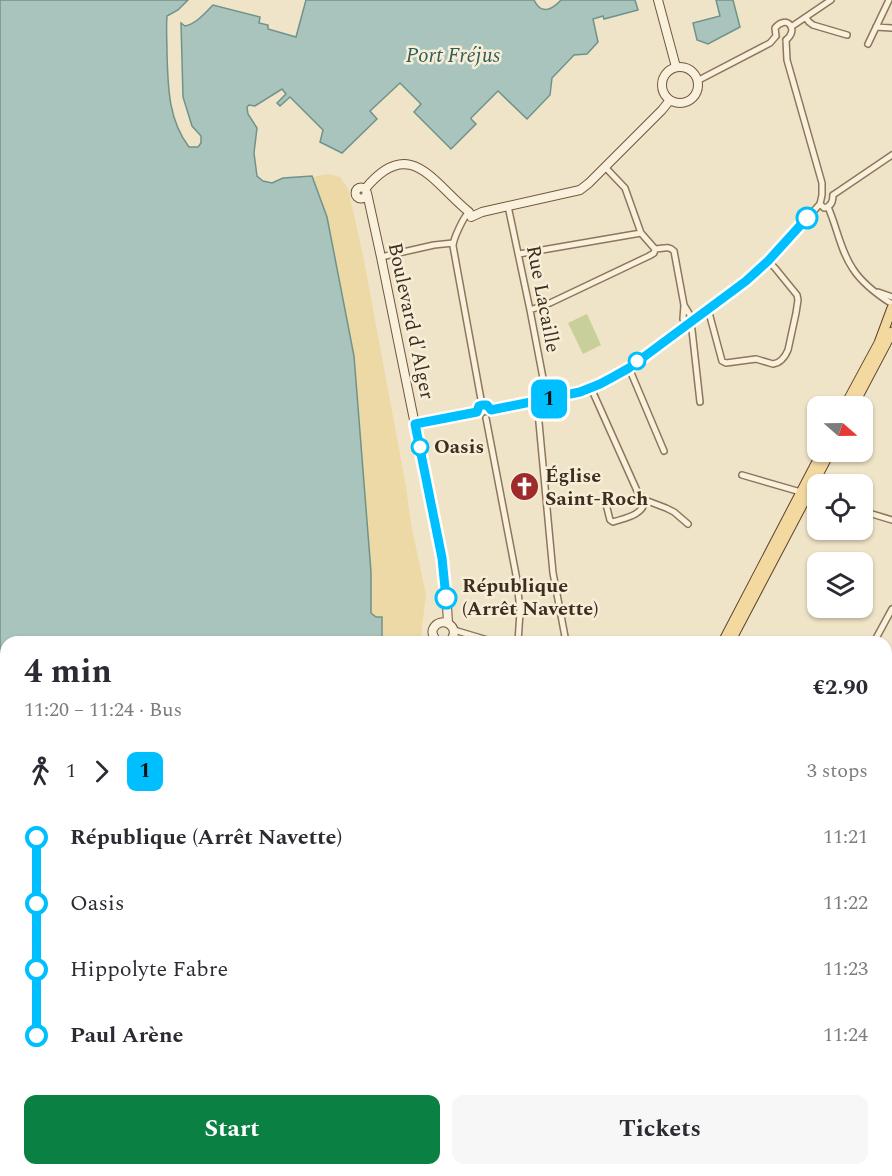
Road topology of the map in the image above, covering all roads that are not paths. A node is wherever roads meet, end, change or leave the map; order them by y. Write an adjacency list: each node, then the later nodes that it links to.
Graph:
1 (658, 0): 12 (street)
2 (831, 0): 4 (street)
3 (888, 0): 6 (street)
4 (806, 18): 5 (street); 8 (street)
5 (791, 27): 9 (street); 10 (street)
6 (876, 27): 7 (street); 11 (street)
7 (892, 28)
8 (847, 35)
9 (776, 36): 10 (street); 13 (street)
10 (786, 40): 17 (street)
11 (867, 44)
12 (676, 67): 13 (street); 14 (street)
13 (697, 81): 14 (street)
14 (670, 100): 16 (street)
15 (892, 155): 18 (street)
16 (605, 167): 21 (street); 24 (street)
17 (822, 183): 18 (street); 19 (street)
18 (831, 193): 19 (street); 22 (street)
19 (822, 195): 20 (street)
20 (820, 204): 22 (street); 29 (street)
21 (508, 206): 23 (street); 27 (street, Rue Lacaille)
22 (828, 207): 30 (street)
23 (470, 214): 25 (street); 28 (street, Boulevard d'Alger)
24 (641, 233): 26 (street); 27 (street)
25 (453, 243): 28 (street); 45 (street)
26 (655, 249): 32 (street); 35 (street)
27 (519, 254): 35 (street, Rue Lacaille)
28 (381, 257): 49 (street, Boulevard d'Alger)
29 (768, 261): 34 (street); 34 (street)
30 (876, 292): 31 (street); 33 (street)
31 (892, 297)
32 (684, 305): 36 (street); 36 (street)
33 (891, 308): 40 (main road)
34 (708, 309): 36 (street)
35 (530, 310): 42 (street, Rue Lacaille)
36 (689, 322): 38 (street); 44 (street)
37 (892, 332): 41 (main road)
38 (629, 368): 39 (street); 50 (street)
39 (591, 388): 42 (street); 55 (street)
40 (850, 396)
41 (858, 396)
42 (547, 399): 43 (street)
43 (537, 401): 46 (street); 65 (street)
44 (700, 402)
45 (482, 405): 46 (street); 47 (street)
46 (491, 410): 48 (street)
47 (477, 412): 48 (street); 49 (street)
48 (486, 418): 64 (street)
49 (415, 424): 61 (street, Boulevard d'Alger)
50 (664, 451)
51 (742, 475): 52 (street)
52 (807, 493)
53 (807, 497): 66 (main road)
54 (807, 498): 67 (main road)
55 (645, 500): 56 (street); 59 (street)
56 (606, 504)
57 (873, 514): 58 (street)
58 (892, 520)
59 (688, 524)
60 (892, 609): 68 (street)
61 (448, 623): 62 (street); 63 (street)
62 (433, 636)
63 (452, 636)
64 (519, 636)
65 (565, 636)
66 (726, 636)
67 (733, 636)
68 (877, 636)

